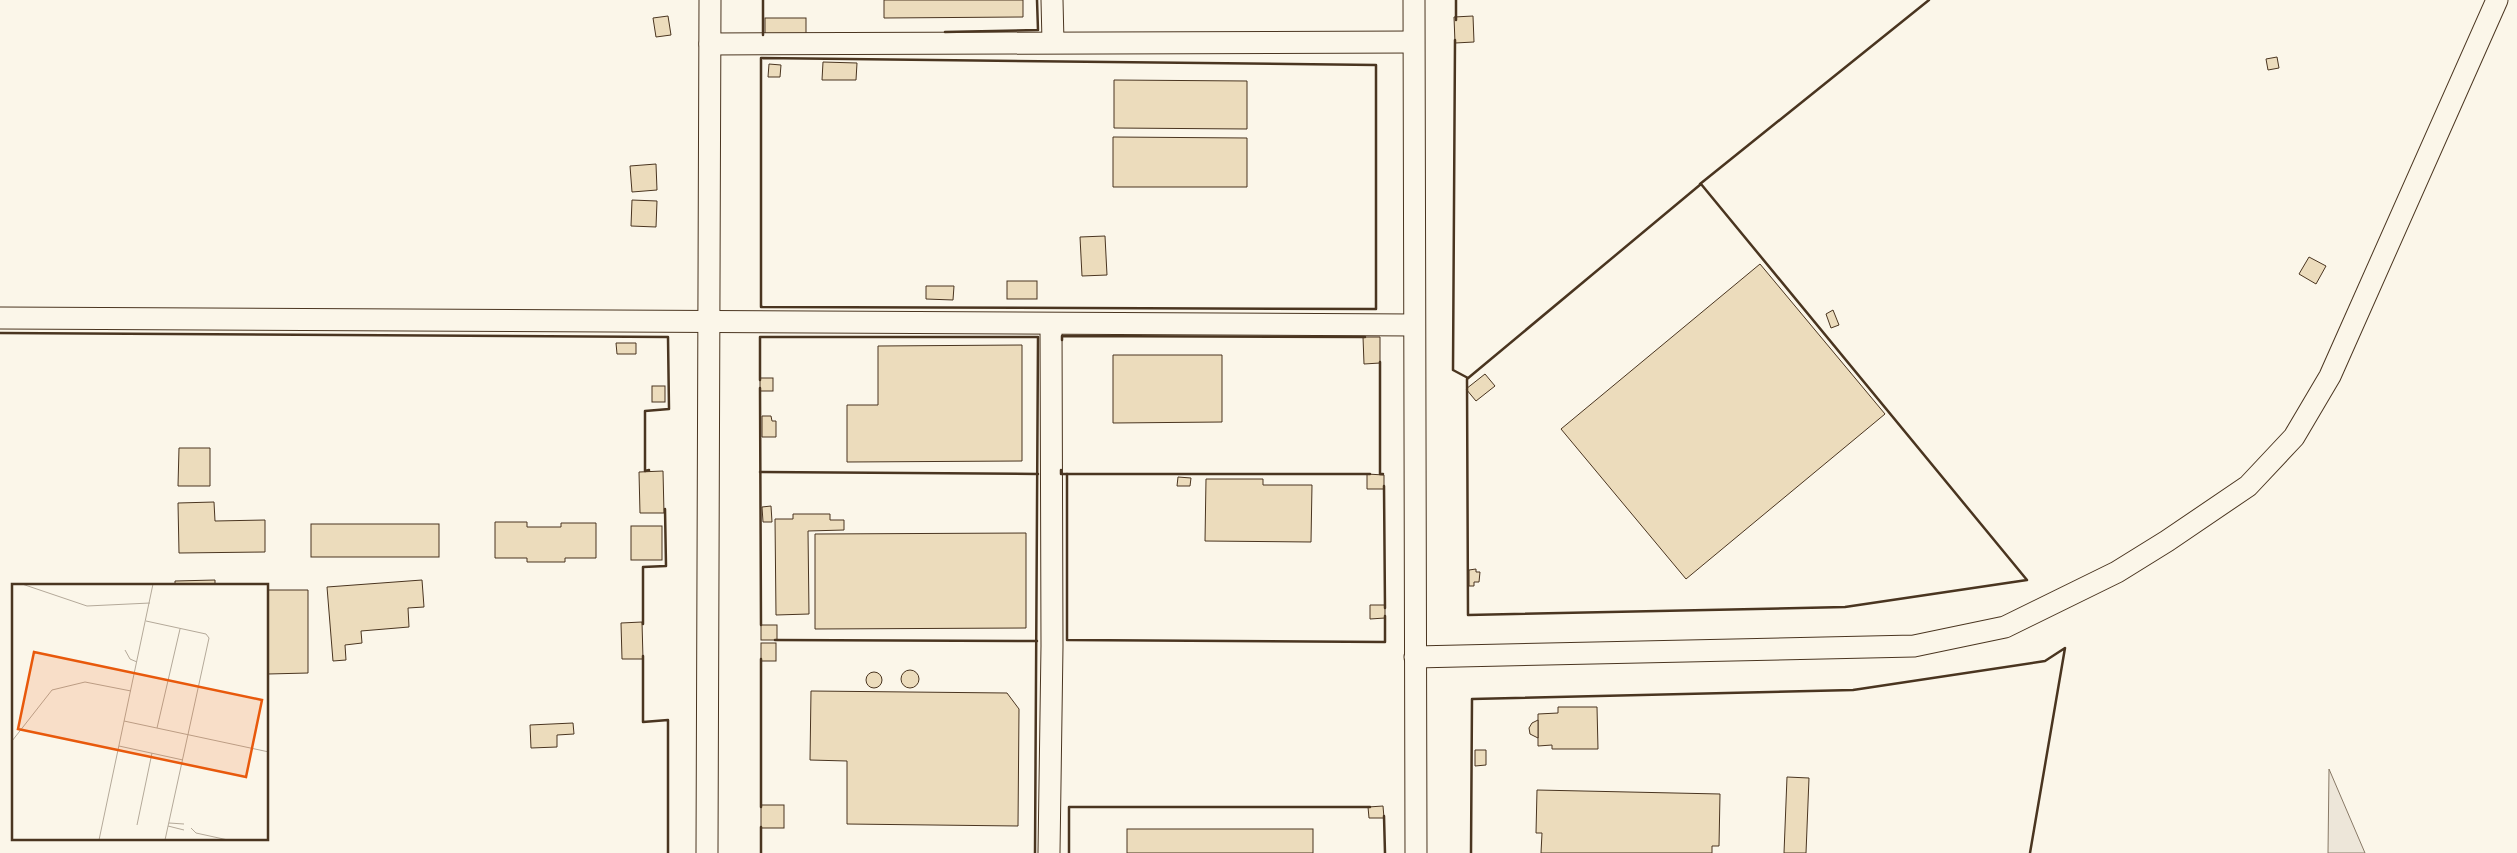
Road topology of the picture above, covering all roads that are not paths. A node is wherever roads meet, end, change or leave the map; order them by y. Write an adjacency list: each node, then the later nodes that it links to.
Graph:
1 (710, 0): 7 (street)
2 (1052, 0): 5 (street)
3 (1414, 0): 6 (street)
4 (2497, 0): 12 (street)
5 (1053, 42): 6 (street); 7 (street)
6 (1413, 42): 11 (street)
7 (710, 44): 9 (street)
8 (0, 318): 9 (street)
9 (709, 322): 10 (street); 13 (street)
10 (1051, 324): 11 (street); 14 (street)
11 (1414, 325): 12 (street)
12 (1415, 657): 15 (street)
13 (707, 853)
14 (1049, 853)
15 (1416, 853)

